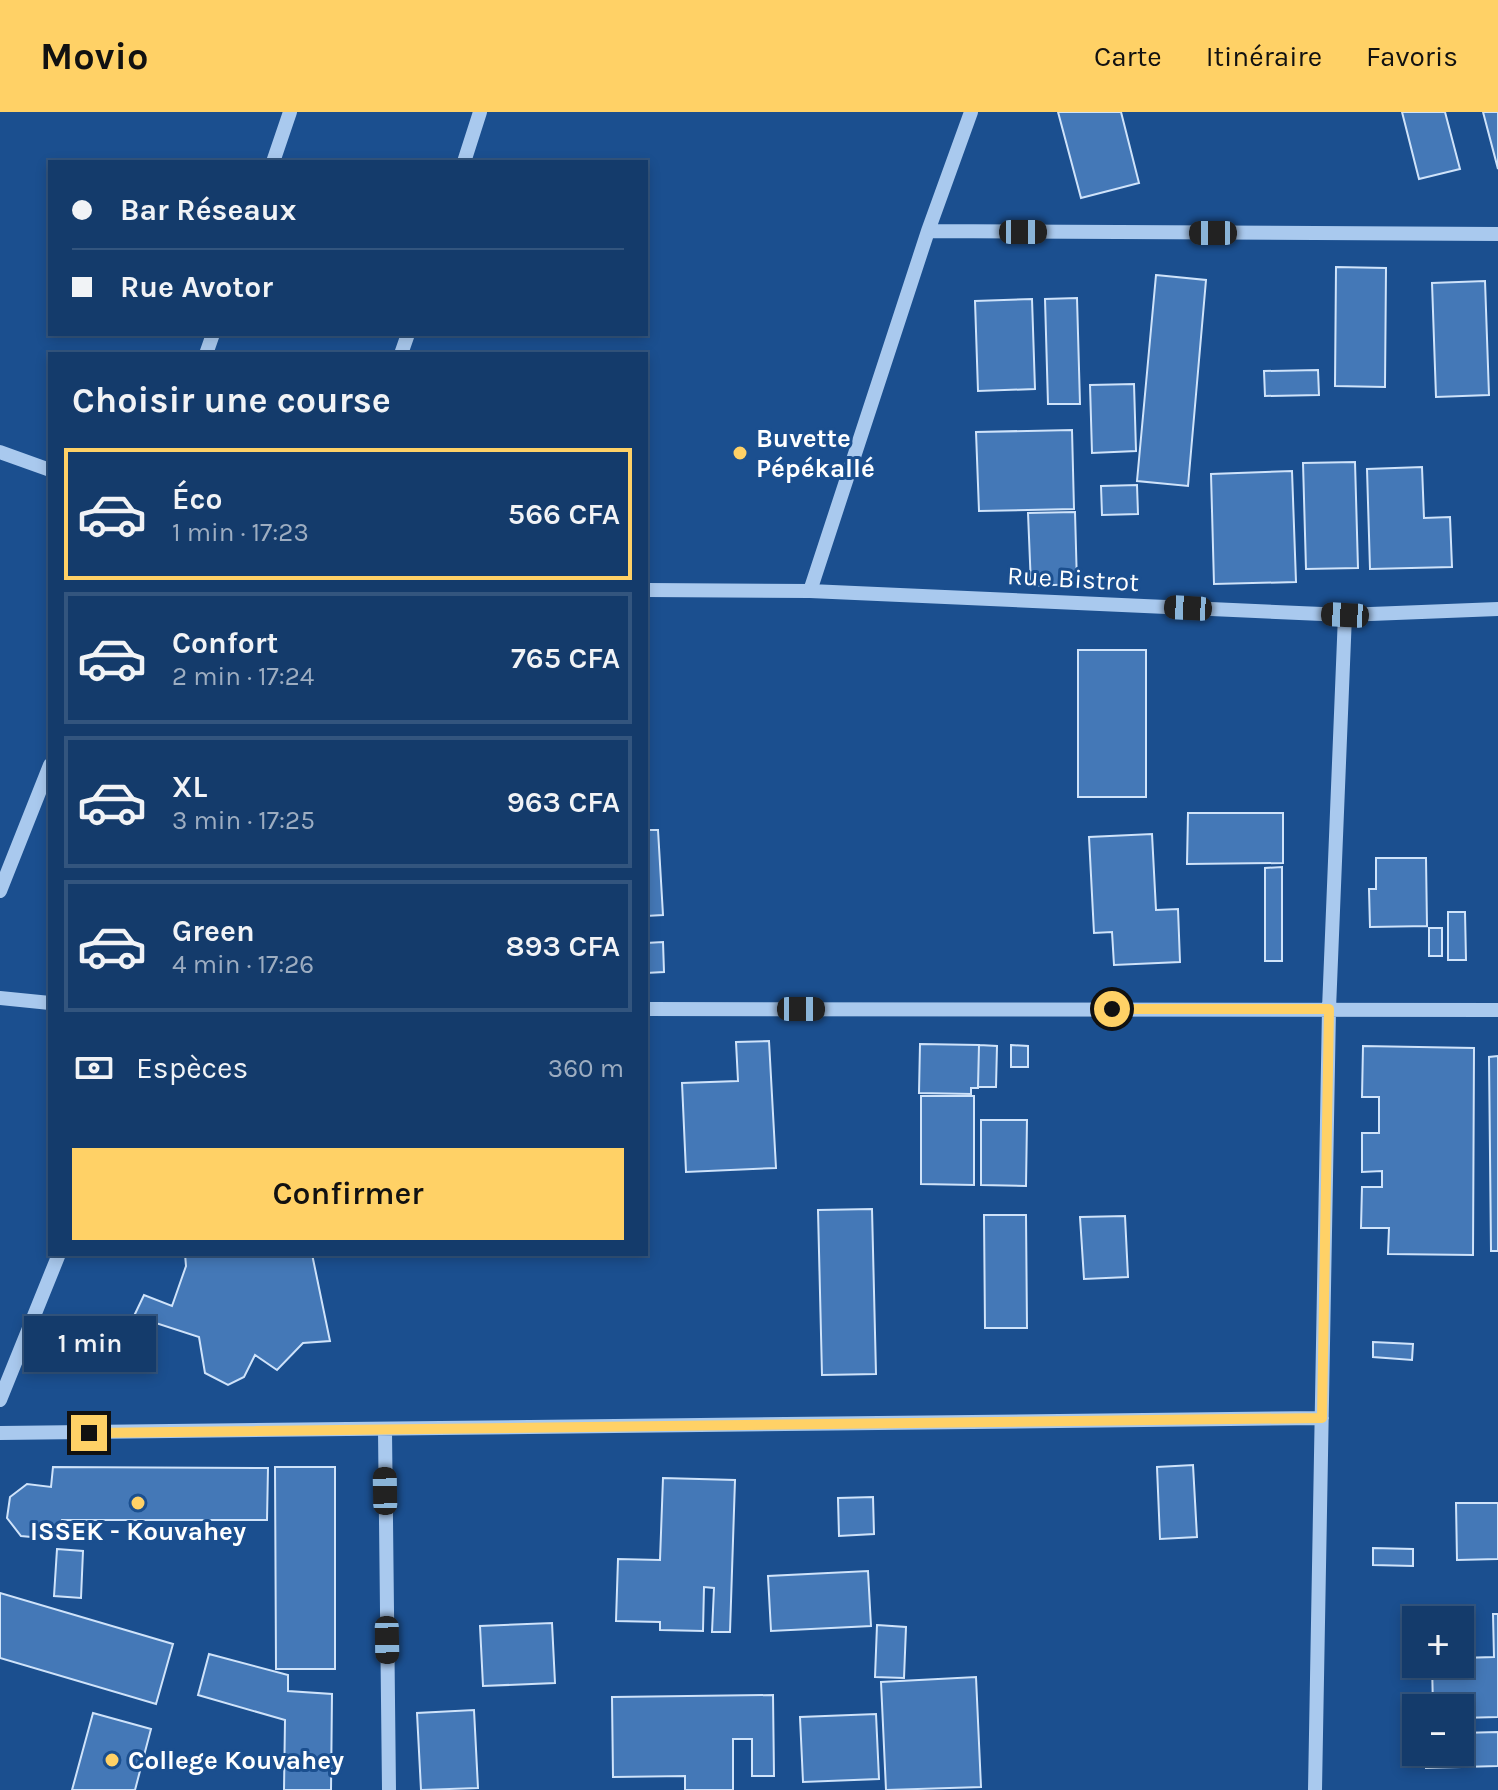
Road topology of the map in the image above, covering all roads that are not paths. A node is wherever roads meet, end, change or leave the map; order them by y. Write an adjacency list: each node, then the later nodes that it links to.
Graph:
1 (290, 112): 4 (street)
2 (480, 112): 5 (street)
3 (971, 112): 6 (street)
4 (274, 160)
5 (465, 160)
6 (928, 231): 7 (street); 11 (street)
7 (1498, 234)
8 (0, 452): 9 (street)
9 (48, 469)
10 (648, 590): 11 (street, Rue Bistrot)
11 (810, 591): 13 (street, Rue Bistrot)
12 (1498, 609): 13 (street, Rue Bistrot)
13 (1345, 615): 19 (street)
14 (48, 770): 15 (street)
15 (0, 891)
16 (0, 998): 17 (street)
17 (48, 1003)
18 (648, 1009): 19 (street)
19 (1329, 1009): 20 (street); 23 (street)
20 (1498, 1010)
21 (58, 1256): 22 (street)
22 (0, 1400)
23 (1322, 1418): 24 (street); 27 (street)
24 (385, 1431): 25 (street); 26 (street)
25 (0, 1433)
26 (389, 1790)
27 (1315, 1790)

